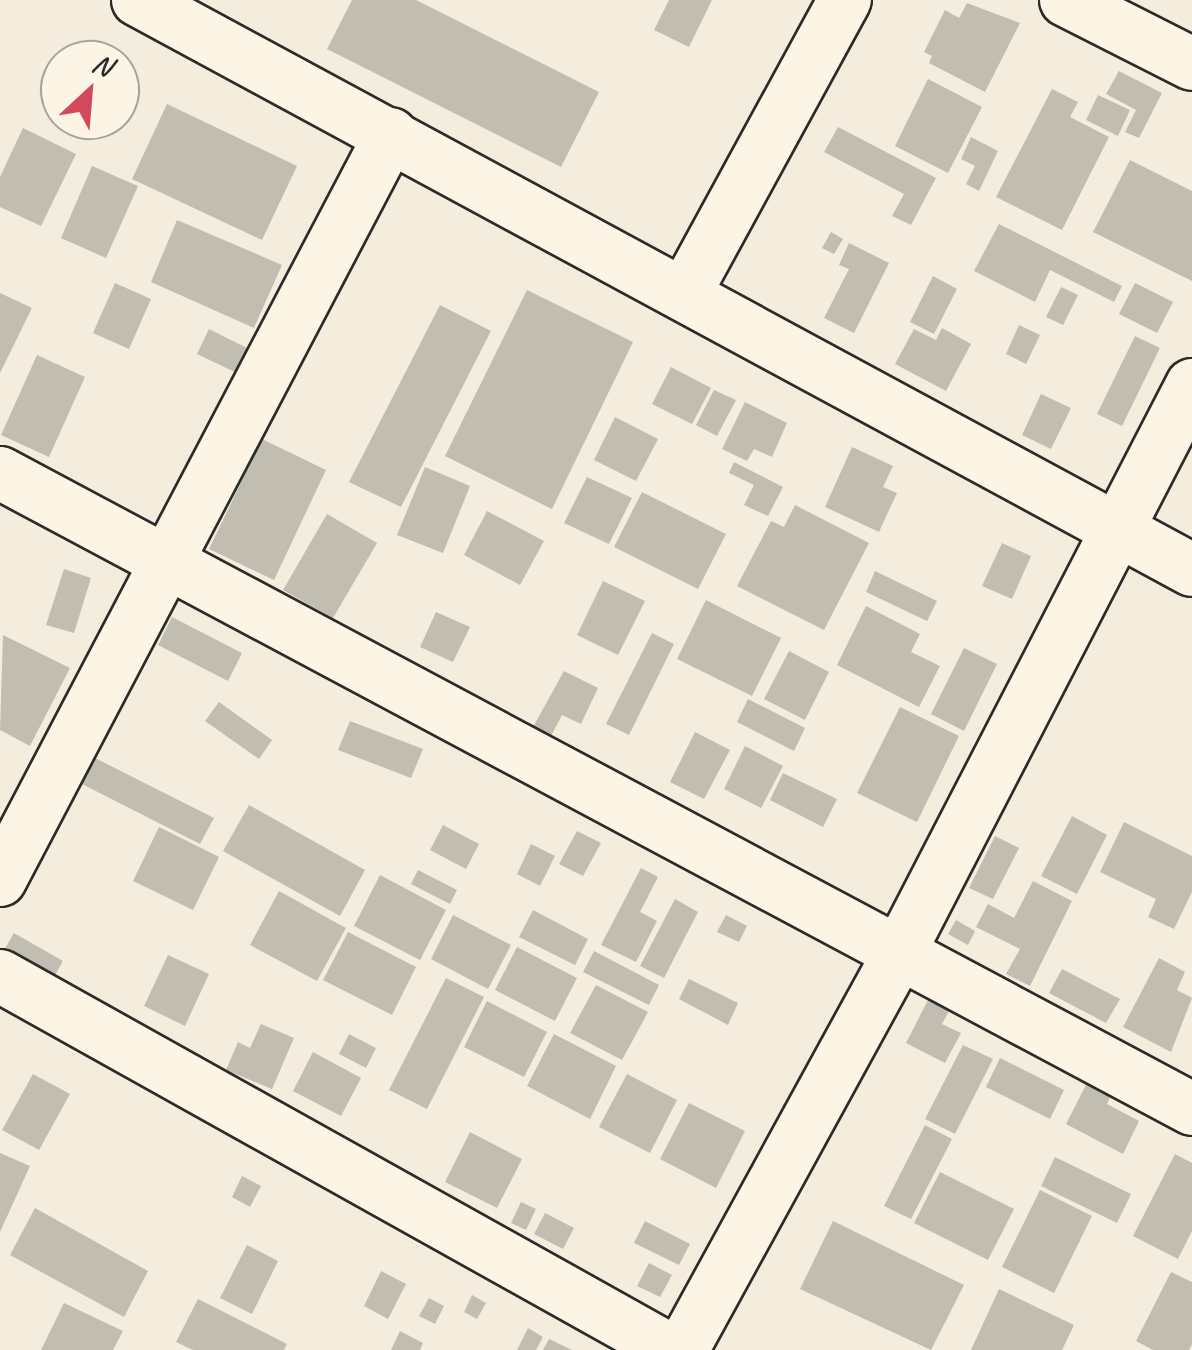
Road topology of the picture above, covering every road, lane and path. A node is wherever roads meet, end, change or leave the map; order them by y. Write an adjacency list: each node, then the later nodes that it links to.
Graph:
1 (138, 0): 5 (street)
2 (845, 0): 6 (street)
3 (1066, 0): 4 (street)
4 (1192, 64)
5 (392, 134): 6 (street); 10 (street)
6 (685, 293): 9 (street)
7 (1192, 385): 9 (street)
8 (0, 473): 10 (street)
9 (1114, 529): 11 (street); 13 (street)
10 (169, 558): 12 (street); 13 (street)
11 (1192, 570)
12 (0, 880)
13 (900, 952): 15 (street); 17 (street)
14 (0, 976): 16 (street)
15 (1192, 1109)
16 (670, 1350)
17 (682, 1350)

